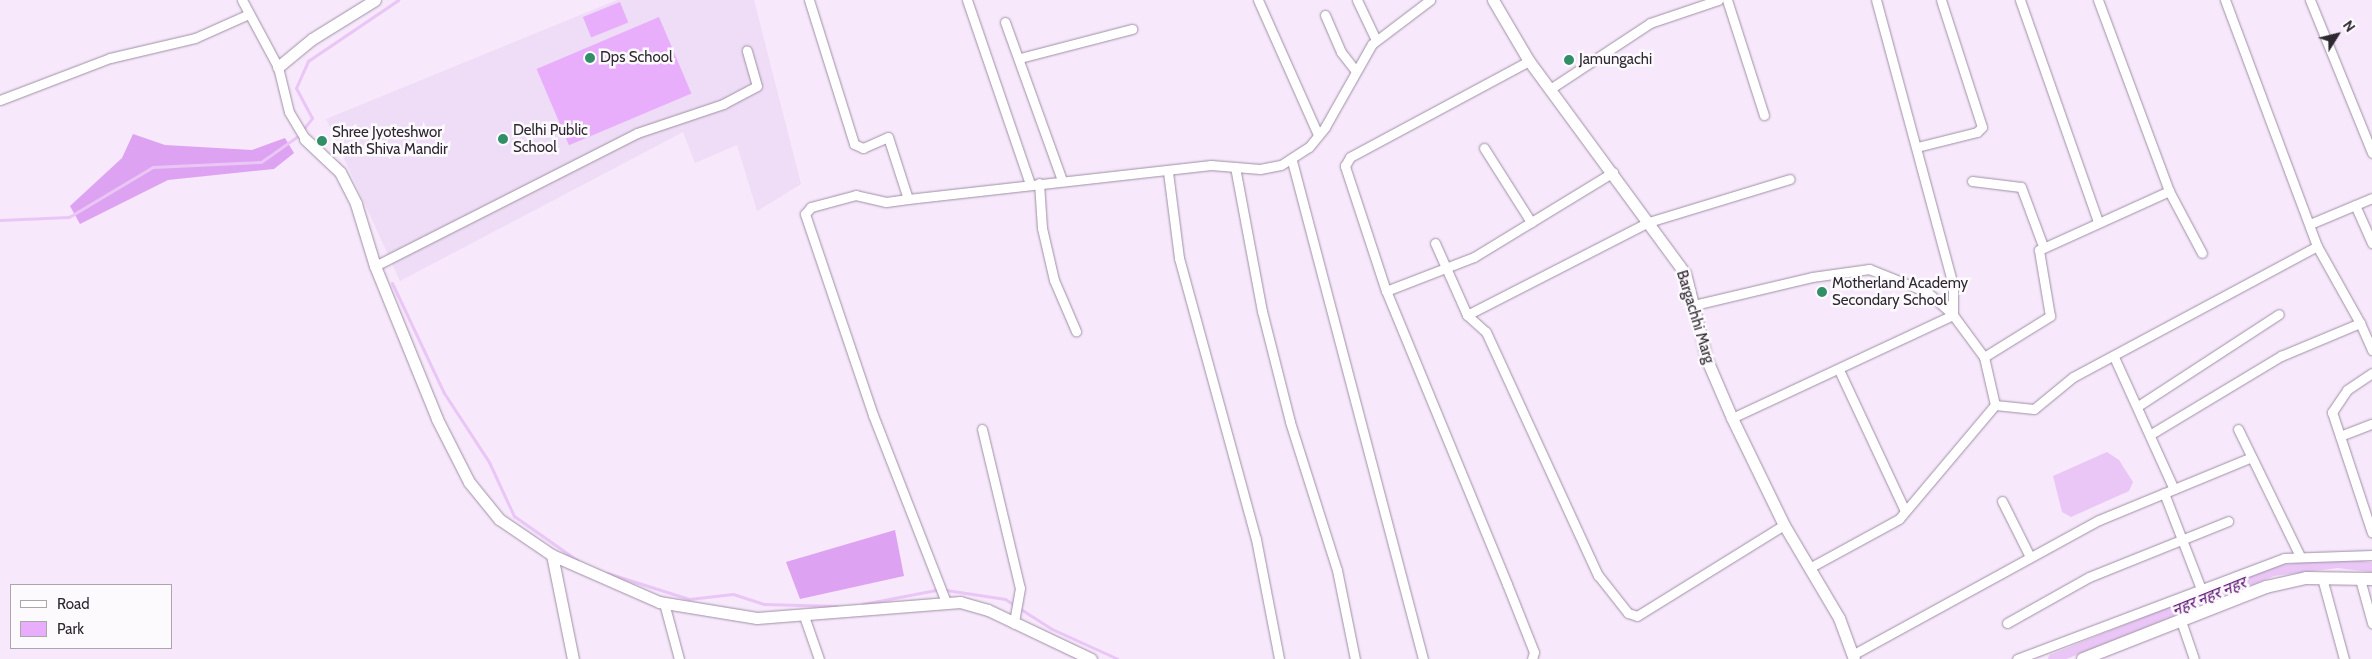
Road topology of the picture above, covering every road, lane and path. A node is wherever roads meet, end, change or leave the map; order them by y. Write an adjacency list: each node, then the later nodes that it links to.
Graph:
1 (242, 0): 17 (street)
2 (375, 0): 25 (street)
3 (810, 0): 44 (street)
4 (967, 0): 42 (street)
5 (1258, 0): 31 (street)
6 (1357, 0): 21 (street)
7 (1430, 0): 21 (street)
8 (1493, 0): 24 (street, Bargachhi Marg)
9 (1718, 0): 27 (street)
10 (1727, 0): 29 (street)
11 (1876, 0): 32 (street)
12 (1941, 0): 32 (street)
13 (2020, 0): 49 (street)
14 (2098, 0): 43 (street)
15 (2225, 0): 50 (street)
16 (2310, 0): 34 (street)
17 (249, 14): 25 (street); 28 (street)
18 (1325, 16): 26 (street)
19 (1005, 22): 23 (street)
20 (1132, 29): 23 (street)
21 (1376, 40): 26 (street)
22 (747, 50): 56 (street)
23 (1020, 58): 40 (street)
24 (1529, 61): 27 (street, Bargachhi Marg); 58 (street)
25 (278, 67): 30 (street)
26 (1356, 70): 31 (street)
27 (1550, 89): 38 (street, Bargachhi Marg)
28 (0, 100)
29 (1764, 115)
30 (301, 134): 56 (street)
31 (1318, 135): 35 (street)
32 (1917, 147): 62 (street)
33 (1484, 148): 47 (street)
34 (2372, 153)
35 (1292, 161): 36 (street); 110 (street)
36 (1235, 167): 37 (street); 109 (street)
37 (1168, 172): 40 (street); 108 (street)
38 (1613, 172): 47 (street); 48 (street, Bargachhi Marg)
39 (1790, 179): 48 (street)
40 (1062, 180): 42 (street)
41 (1972, 182): 53 (street)
42 (1035, 183): 44 (street); 64 (street)
43 (2170, 192): 49 (street); 55 (street)
44 (908, 198): 95 (street)
45 (2372, 198): 46 (street)
46 (2355, 205): 50 (street); 52 (street)
47 (1531, 222): 57 (street)
48 (1649, 222): 59 (street, Bargachhi Marg); 61 (street)
49 (2098, 222): 53 (street)
50 (2310, 224): 54 (street)
51 (1435, 243): 57 (street)
52 (2372, 243)
53 (2043, 246): 66 (street)
54 (2316, 246): 63 (street); 67 (street)
55 (2202, 252)
56 (375, 266): 87 (street)
57 (1444, 269): 58 (street); 61 (street)
58 (1386, 291): 111 (street)
59 (1694, 305): 62 (street); 72 (street, Bargachhi Marg)
60 (2279, 314): 71 (street)
61 (1467, 315): 84 (street)
62 (1953, 315): 66 (street); 68 (street)
63 (2360, 324): 65 (street); 76 (street)
64 (1076, 331)
65 (2372, 350)
66 (1984, 357): 70 (street)
67 (2114, 357): 70 (street); 71 (street)
68 (1839, 370): 72 (street); 82 (street)
69 (2372, 373): 77 (street)
70 (1995, 405): 82 (street)
71 (2138, 406): 76 (street)
72 (1732, 418): 84 (street, Bargachhi Marg)
73 (2372, 424): 77 (street)
74 (2238, 428): 78 (street)
75 (982, 429): 99 (street)
76 (2151, 434): 79 (street)
77 (2340, 436): 85 (street)
78 (2252, 457): 79 (street); 89 (street)
79 (2174, 489): 80 (street)
80 (2164, 493): 86 (street); 90 (street)
81 (2002, 501): 90 (street)
82 (1906, 512): 91 (street)
83 (2228, 521): 86 (street)
84 (1784, 525): 91 (street, Bargachhi Marg)
85 (2372, 533)
86 (2180, 538): 94 (street); 100 (street)
87 (552, 555): 96 (street); 104 (street)
88 (2372, 555): 89 (street)
89 (2300, 556): 94 (street)
90 (2030, 557): 103 (street)
91 (1811, 567): 103 (street, Bargachhi Marg)
92 (2322, 578): 93 (main road); 98 (main road); 115 (street)
93 (2366, 579): 101 (street)
94 (2201, 589): 112 (street)
95 (945, 600): 97 (street); 99 (street)
96 (664, 603): 97 (street); 105 (street)
97 (804, 616): 106 (street)
98 (2180, 621): 102 (main road); 114 (street)
99 (1014, 623): 107 (street)
100 (2008, 623)
101 (2372, 623)
102 (2100, 656): 113 (main road)
103 (1854, 657)
104 (573, 659)
105 (679, 659)
106 (819, 659)
107 (1091, 659)
108 (1279, 659)
109 (1355, 659)
110 (1424, 659)
111 (1532, 659)
112 (2017, 659)
113 (2083, 659)
114 (2194, 659)
115 (2344, 659)

